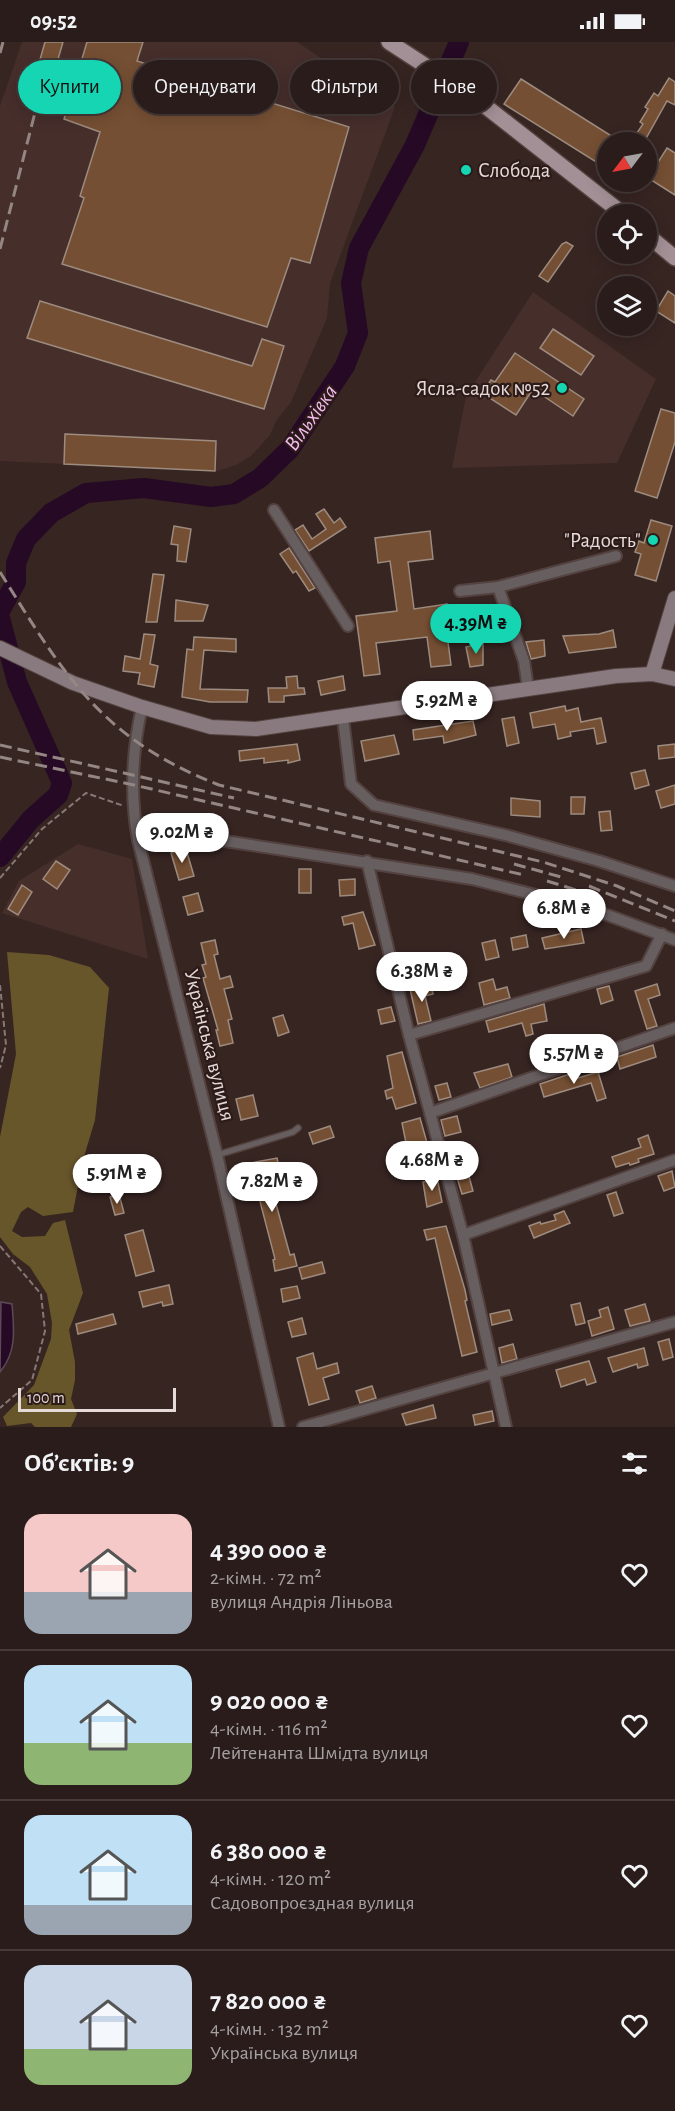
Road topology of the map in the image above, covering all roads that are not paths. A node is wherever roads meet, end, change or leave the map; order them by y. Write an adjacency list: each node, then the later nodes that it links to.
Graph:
1 (389, 42): 2 (main road)
2 (609, 204)
3 (657, 243): 4 (main road)
4 (675, 258)
5 (274, 510): 10 (street)
6 (616, 556): 7 (street)
7 (498, 587): 8 (street); 14 (street)
8 (460, 591)
9 (675, 598): 12 (street)
10 (348, 626)
11 (0, 648): 15 (street)
12 (652, 674): 13 (street); 14 (street)
13 (675, 678)
14 (528, 688): 16 (street)
15 (142, 707): 16 (street); 17 (street, Українська вулиця)
16 (343, 718): 19 (street)
17 (138, 840): 18 (street); 26 (street, Українська вулиця)
18 (367, 861): 20 (street); 23 (street)
19 (675, 886)
20 (662, 934): 21 (street); 23 (street)
21 (675, 940)
22 (675, 1028): 24 (street)
23 (409, 1035): 24 (street)
24 (430, 1113): 28 (street)
25 (298, 1128): 26 (lane)
26 (217, 1155): 31 (street, Українська вулиця)
27 (675, 1161): 28 (street)
28 (463, 1235): 30 (street)
29 (675, 1322): 30 (street)
30 (493, 1374): 32 (street); 33 (street)
31 (279, 1427)
32 (303, 1427)
33 (506, 1427)

